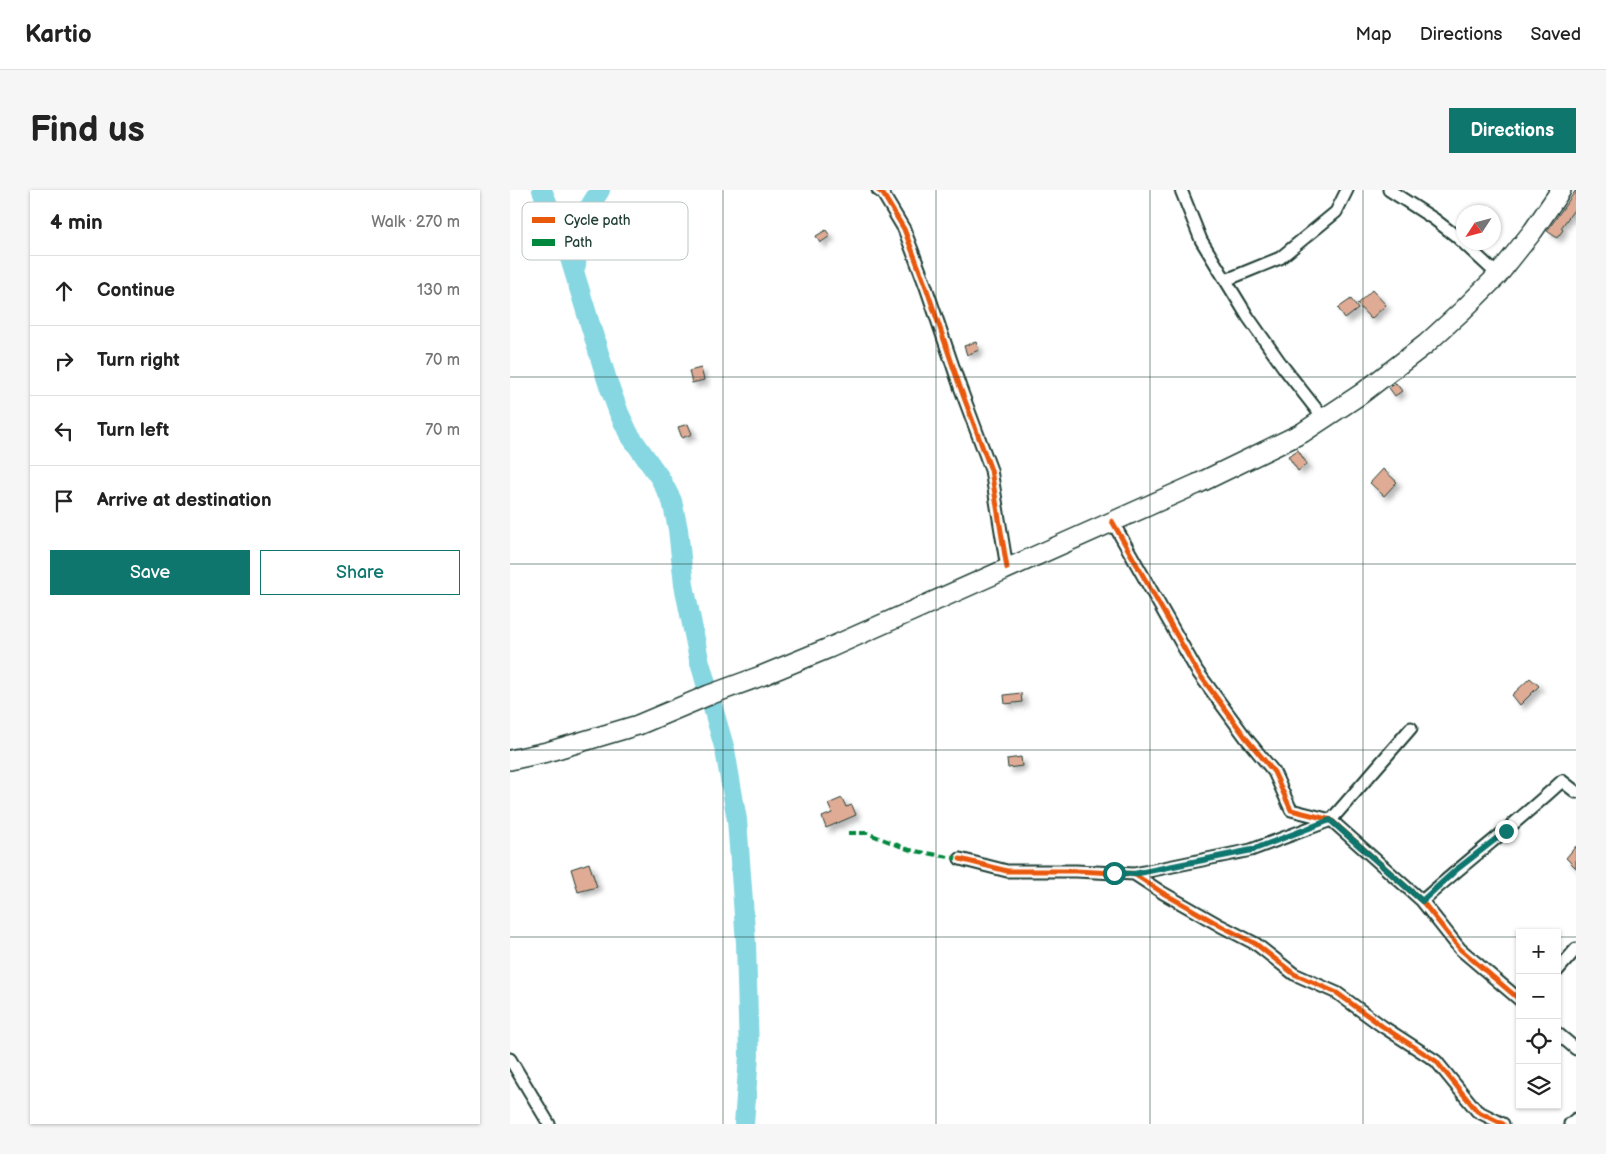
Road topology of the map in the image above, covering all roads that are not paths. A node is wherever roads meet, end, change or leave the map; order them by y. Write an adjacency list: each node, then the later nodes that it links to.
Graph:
1 (878, 190): 10 (street)
2 (1181, 190): 7 (street)
3 (1347, 190): 7 (street)
4 (1389, 190): 6 (street)
5 (1561, 190): 6 (main road)
6 (1498, 275): 8 (main road)
7 (1226, 280): 8 (street)
8 (1324, 419): 9 (main road)
9 (1112, 521): 10 (main road); 14 (street)
10 (1007, 568): 12 (main road)
11 (1411, 728): 14 (street)
12 (510, 760)
13 (1576, 792): 17 (street)
14 (1330, 820): 16 (street); 17 (street)
15 (960, 859): 16 (street)
16 (1134, 874): 26 (street)
17 (1422, 901): 20 (street)
18 (1576, 949): 19 (street)
19 (1561, 966)
20 (1516, 997)
21 (1561, 1036): 22 (street)
22 (1576, 1049)
23 (510, 1059): 25 (street)
24 (1576, 1119): 27 (street)
25 (549, 1124)
26 (1503, 1124)
27 (1570, 1124)

